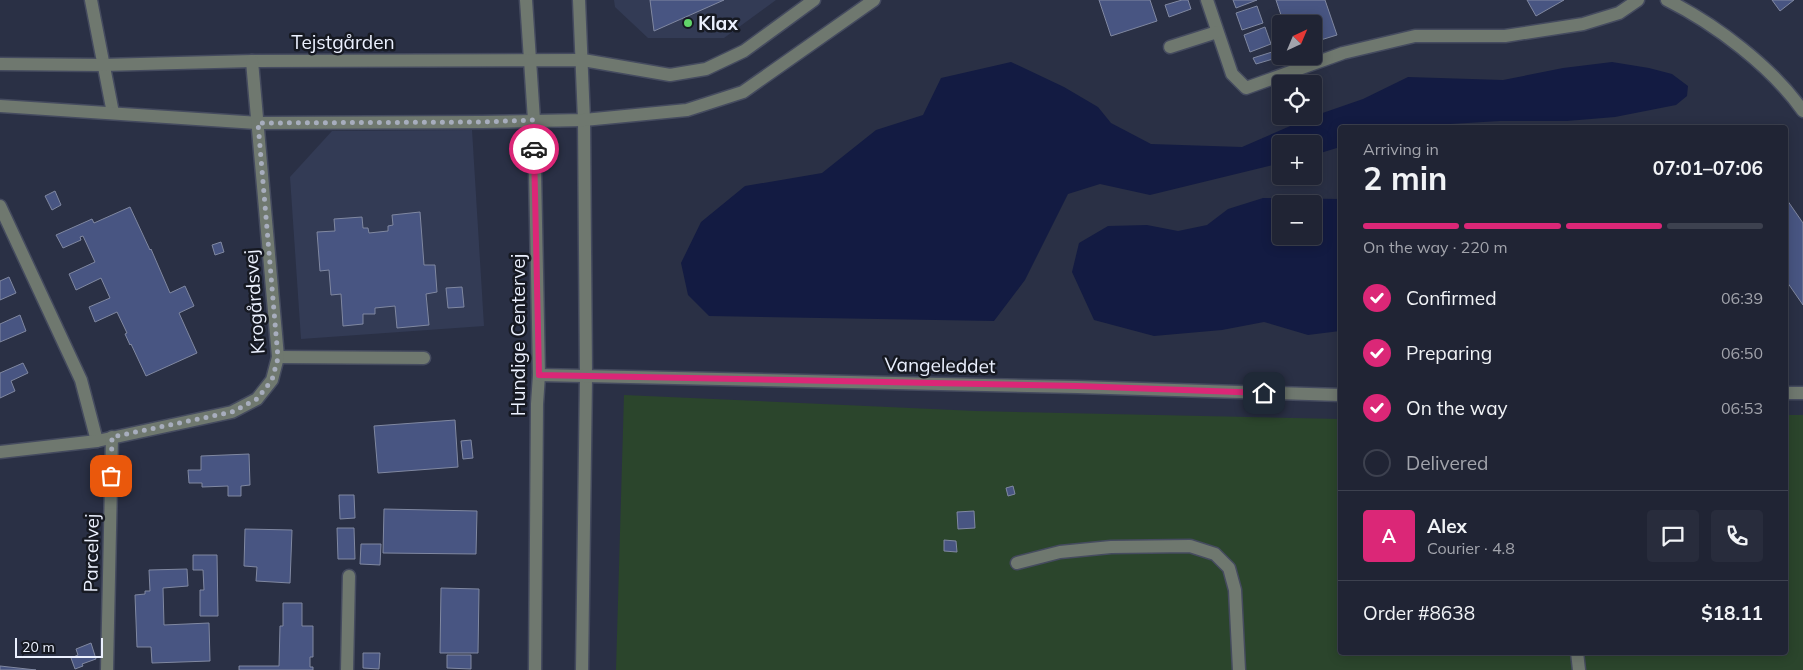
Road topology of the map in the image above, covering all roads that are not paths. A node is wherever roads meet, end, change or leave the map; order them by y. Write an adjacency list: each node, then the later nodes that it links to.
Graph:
1 (90, 0): 15 (street)
2 (526, 0): 11 (street, Hundige Centervej)
3 (579, 0): 12 (street)
4 (814, 0): 12 (street, Tejstgården)
5 (874, 0): 20 (street)
6 (1207, 0): 9 (street)
7 (1638, 0): 9 (street)
8 (1667, 0): 17 (street)
9 (1217, 32): 10 (street)
10 (1170, 47)
11 (530, 60): 12 (street, Tejstgården); 13 (street, Tejstgården); 19 (street, Hundige Centervej)
12 (583, 60): 20 (street)
13 (252, 61): 15 (street, Tejstgården); 21 (street, Krogårdsvej)
14 (0, 64): 15 (street, Tejstgården)
15 (103, 65): 18 (street)
16 (0, 106): 18 (street)
17 (1803, 111)
18 (113, 113): 21 (street)
19 (534, 120): 20 (street); 21 (street); 25 (street, Hundige Centervej)
20 (584, 120): 26 (street)
21 (258, 123): 23 (street, Krogårdsvej)
22 (0, 206): 31 (street)
23 (278, 358): 24 (street); 30 (street, Krogårdsvej)
24 (424, 358)
25 (539, 375): 26 (street, Vangeleddet); 38 (street, Hundige Centervej)
26 (586, 376): 29 (street, Vangeleddet); 39 (street)
27 (1788, 393): 28 (street)
28 (1803, 393)
29 (1338, 396)
30 (112, 437): 31 (street, Krogårdsvej); 36 (street, Parcelvej)
31 (97, 441): 32 (street, Krogårdsvej)
32 (0, 452)
33 (1017, 563): 40 (street)
34 (349, 576): 37 (street)
35 (1577, 655): 41 (street)
36 (106, 670)
37 (347, 670)
38 (535, 670)
39 (582, 670)
40 (1239, 670)
41 (1579, 670)

